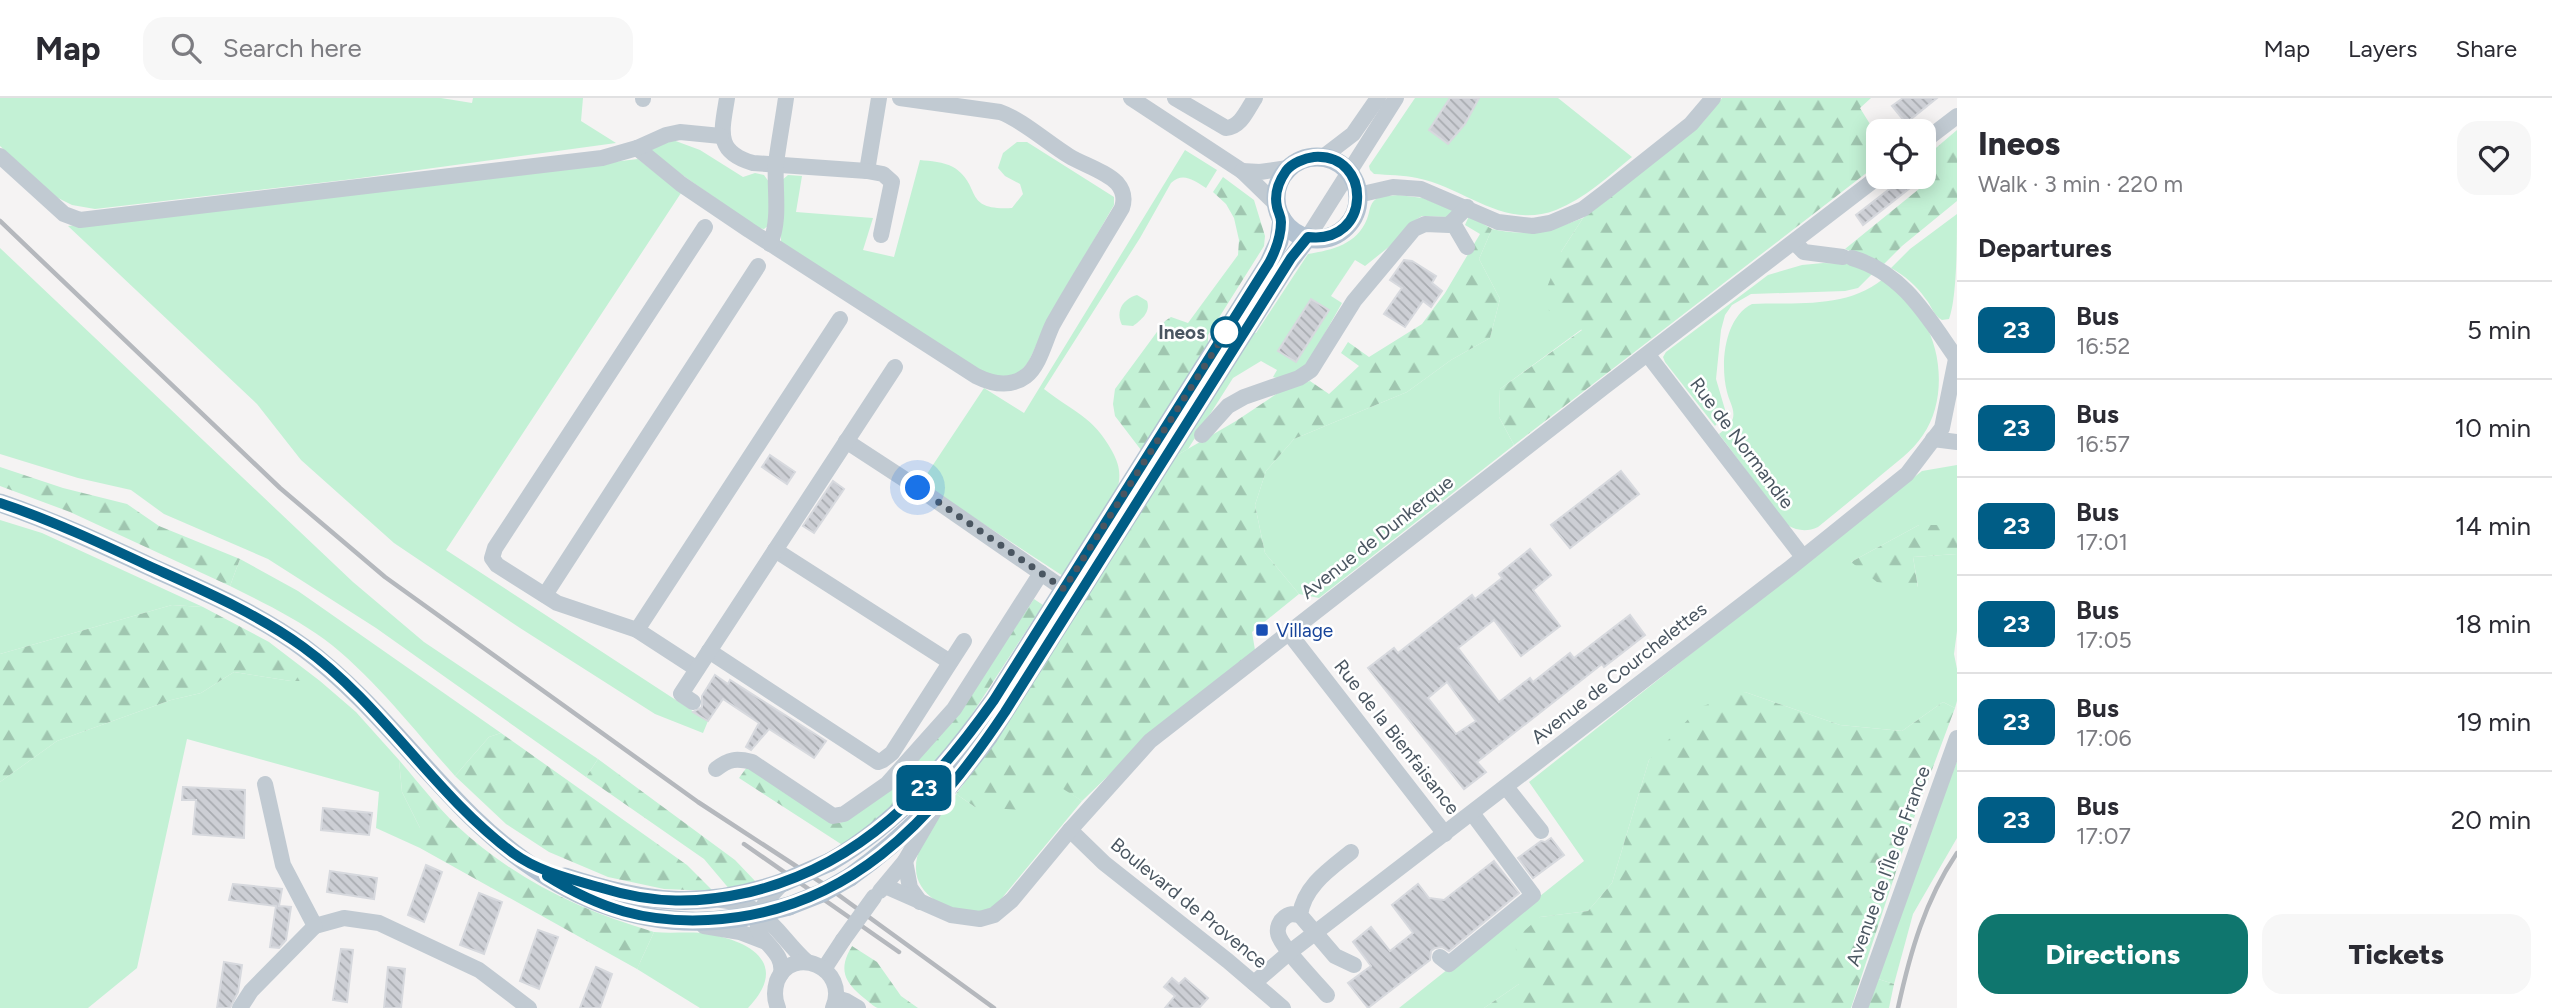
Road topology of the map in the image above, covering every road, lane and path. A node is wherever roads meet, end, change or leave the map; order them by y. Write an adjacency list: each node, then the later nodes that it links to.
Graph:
1 (727, 98): 14 (street)
2 (786, 98): 18 (street)
3 (879, 98): 20 (street)
4 (900, 98): 10 (street)
5 (1131, 98): 21 (street)
6 (1175, 98): 7 (street)
7 (1255, 98)
8 (1378, 98): 17 (street)
9 (1395, 98): 22 (street)
10 (985, 104): 32 (street)
11 (1708, 104): 25 (street)
12 (1957, 116): 13 (street)
13 (1936, 132)
14 (721, 136): 15 (street); 18 (street)
15 (637, 148): 16 (street); 32 (street)
16 (0, 156)
17 (1323, 157): 19 (main road); 22 (main road)
18 (776, 164): 20 (street); 32 (street)
19 (1288, 168): 21 (street); 26 (main road)
20 (867, 171): 29 (street)
21 (1242, 171): 26 (street)
22 (1350, 174): 24 (main road); 30 (street)
23 (1866, 186): 31 (street, Avenue de Dunkerque)
24 (1358, 195): 25 (street); 30 (main road)
25 (1467, 207): 27 (street)
26 (1279, 212): 30 (main road); 47 (main road)
27 (1453, 223): 33 (street); 39 (street)
28 (705, 227): 48 (street)
29 (881, 235)
30 (1308, 237): 60 (main road)
31 (1794, 242): 36 (street, Avenue de Dunkerque); 37 (street)
32 (770, 244)
33 (1467, 247)
34 (758, 266): 48 (street)
35 (840, 319): 49 (street)
36 (1648, 355): 45 (street, Rue de Normandie); 50 (street, Avenue de Dunkerque)
37 (1957, 357): 40 (street, Avenue de Courchelettes)
38 (895, 367): 41 (street)
39 (1202, 435)
40 (1933, 439): 42 (street); 45 (street, Avenue de Courchelettes)
41 (846, 441): 44 (street); 46 (street)
42 (1957, 442)
43 (0, 503): 67 (main road)
44 (775, 550): 52 (street); 53 (street)
45 (1803, 557): 59 (street, Avenue de Courchelettes)
46 (1041, 573): 47 (street); 57 (street)
47 (1064, 589): 68 (main road, bridge)
48 (545, 595): 49 (street)
49 (637, 630): 54 (street)
50 (1289, 632): 62 (street, Avenue de Dunkerque); 64 (street, Rue de la Bienfaisance)
51 (964, 641): 53 (street)
52 (709, 651): 53 (street); 54 (street)
53 (950, 662)
54 (697, 669): 55 (street)
55 (693, 702)
56 (1957, 738): 92 (street, Avenue de l'Île de France)
57 (716, 769)
58 (265, 783): 75 (street)
59 (1506, 787): 61 (street, Avenue de Courchelettes); 63 (street)
60 (941, 797): 66 (street); 72 (main road, bridge)
61 (1472, 813): 64 (street, Avenue de Courchelettes); 79 (street)
62 (1070, 830): 71 (street, Avenue de Dunkerque); 84 (street, Boulevard de Provence)
63 (1541, 831)
64 (1445, 834): 76 (street, Avenue de Courchelettes)
65 (1351, 852): 73 (street)
66 (905, 861): 69 (street); 71 (street)
67 (534, 867): 70 (main road); 74 (main road)
68 (773, 888): 70 (main road); 72 (street)
69 (879, 891): 71 (street, Avenue de Dunkerque); 82 (street, bridge)
70 (716, 900): 72 (street)
71 (920, 902)
72 (760, 913): 74 (main road); 77 (street); 80 (street)
73 (1300, 915): 76 (street); 78 (street)
74 (671, 921): 77 (street)
75 (315, 926): 87 (street); 88 (street)
76 (1316, 933): 78 (street, Avenue de Courchelettes); 81 (street)
77 (766, 942): 83 (street)
78 (1290, 952): 84 (street, Avenue de Courchelettes); 85 (street)
79 (1440, 957)
80 (807, 962): 82 (street); 83 (street)
81 (1354, 965)
82 (824, 969): 86 (street)
83 (781, 974): 89 (street)
84 (1254, 983): 91 (street, Boulevard de Provence)
85 (1328, 995)
86 (834, 1003): 90 (street)
87 (240, 1008)
88 (529, 1008)
89 (778, 1008)
90 (858, 1008)
91 (1283, 1008)
92 (1860, 1008)

